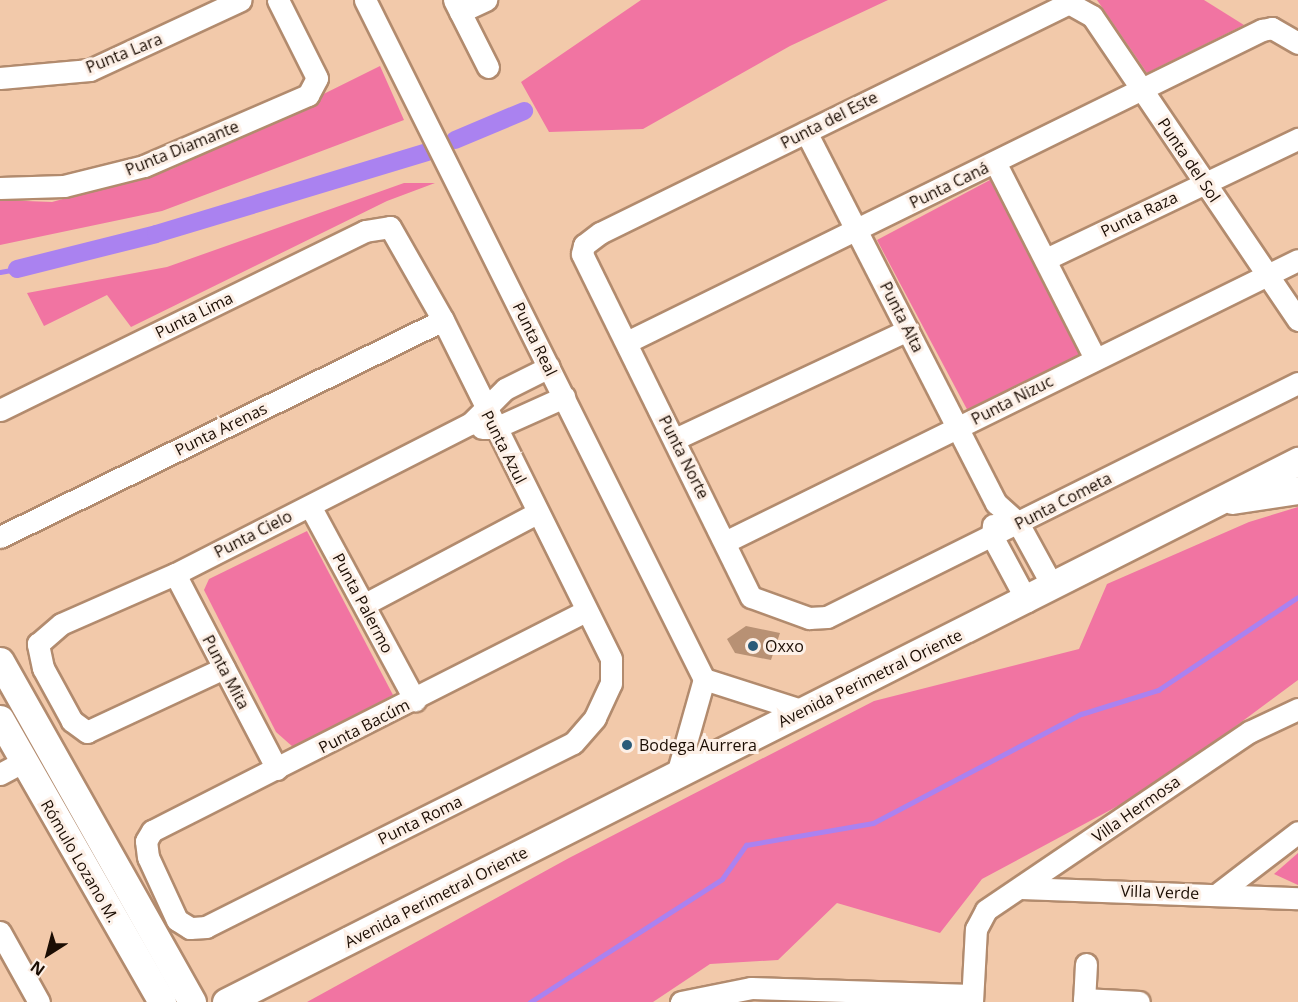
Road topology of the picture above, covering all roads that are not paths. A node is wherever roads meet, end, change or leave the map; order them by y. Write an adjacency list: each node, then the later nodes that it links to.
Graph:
1 (241, 0): 9 (street, Punta Lara)
2 (278, 0): 15 (street, Punta Diamante)
3 (365, 0): 27 (street, Punta Real)
4 (486, 0): 6 (street)
5 (1077, 4): 10 (street, Punta del Sol); 11 (street, Punta del Este)
6 (457, 6): 8 (street)
7 (1298, 44): 10 (street, Punta Caná)
8 (488, 67)
9 (0, 78)
10 (1141, 89): 13 (street, Punta Caná); 14 (street, Punta del Sol)
11 (806, 132): 17 (street, Punta Alta); 18 (street, Punta del Este)
12 (1298, 139): 14 (street, Punta Raza)
13 (995, 162): 17 (street, Punta Caná); 19 (street)
14 (1204, 183): 19 (street, Punta Raza); 21 (street, Punta del Sol)
15 (0, 188)
16 (390, 227): 23 (street, Punta Azul); 30 (street, Punta Lima)
17 (856, 230): 24 (street, Punta Alta); 25 (street, Punta Caná)
18 (584, 245): 25 (street, Punta Norte)
19 (1046, 259): 26 (street)
20 (1298, 260): 21 (street, Punta Nizuc)
21 (1266, 276): 22 (street, Punta del Sol); 26 (street, Punta Nizuc)
22 (1298, 320)
23 (443, 321): 31 (street, Punta Azul); 43 (street, Punta Arenas)
24 (908, 330): 32 (street, Punta Alta); 34 (street)
25 (627, 342): 34 (street, Punta Norte)
26 (1095, 358): 32 (street, Punta Nizuc)
27 (549, 367): 29 (street, Punta Real); 31 (street, Punta Cielo)
28 (1298, 383): 41 (street, Punta Cometa)
29 (564, 397): 33 (street); 54 (street, Punta Real)
30 (0, 410)
31 (477, 416): 33 (street); 39 (street, Punta Cielo)
32 (959, 427): 38 (street, Punta Alta); 44 (street, Punta Nizuc)
33 (495, 428): 40 (street, Punta Azul)
34 (675, 439): 44 (street, Punta Norte)
35 (1298, 460): 37 (street, Avenida Perimetral Oriente)
36 (1298, 490): 37 (street, Avenida Perimetral Oriente)
37 (1224, 501): 46 (street, Avenida Perimetral Oriente)
38 (996, 503): 41 (street, Punta Alta); 42 (street)
39 (310, 506): 45 (street, Punta Cielo); 48 (street, Punta Palermo)
40 (537, 513): 48 (street); 49 (street, Punta Azul)
41 (1018, 523): 42 (street, Punta Cometa); 46 (street, Punta Alta)
42 (992, 536): 47 (street); 50 (street, Punta Cometa)
43 (0, 537)
44 (726, 542): 50 (street, Punta Norte)
45 (175, 574): 52 (street, Punta Mita); 52 (street, Punta Cielo)
46 (1053, 587): 47 (street, Avenida Perimetral Oriente)
47 (1027, 601): 57 (street, Avenida Perimetral Oriente)
48 (365, 604): 55 (street, Punta Palermo)
49 (585, 611): 53 (street, Punta Azul); 55 (street, Punta Bacúm)
50 (827, 617)
51 (0, 661): 74 (street)
52 (224, 668): 60 (street, Punta Mita)
53 (612, 671): 64 (street, Punta Roma)
54 (704, 679): 57 (street); 61 (street)
55 (415, 700): 60 (street, Punta Bacúm)
56 (1298, 709): 65 (street, Villa Hermosa)
57 (804, 711): 61 (street, Avenida Perimetral Oriente)
58 (0, 718): 59 (street, Rómulo Lozano M.)
59 (24, 761): 62 (street); 73 (street, Rómulo Lozano M.)
60 (277, 769): 64 (street, Punta Bacúm)
61 (678, 771): 75 (street, Avenida Perimetral Oriente)
62 (0, 774)
63 (1298, 832): 66 (street)
64 (146, 841)
65 (1021, 888): 66 (street, Villa Verde); 70 (street, Villa Hermosa)
66 (1216, 894): 67 (street, Villa Verde)
67 (1298, 898)
68 (0, 932): 72 (street)
69 (1086, 964): 71 (street)
70 (972, 999): 76 (street)
71 (1084, 1001): 77 (street)
72 (39, 1002)
73 (162, 1002)
74 (192, 1002)
75 (226, 1002)
76 (681, 1002)
77 (1139, 1002)

